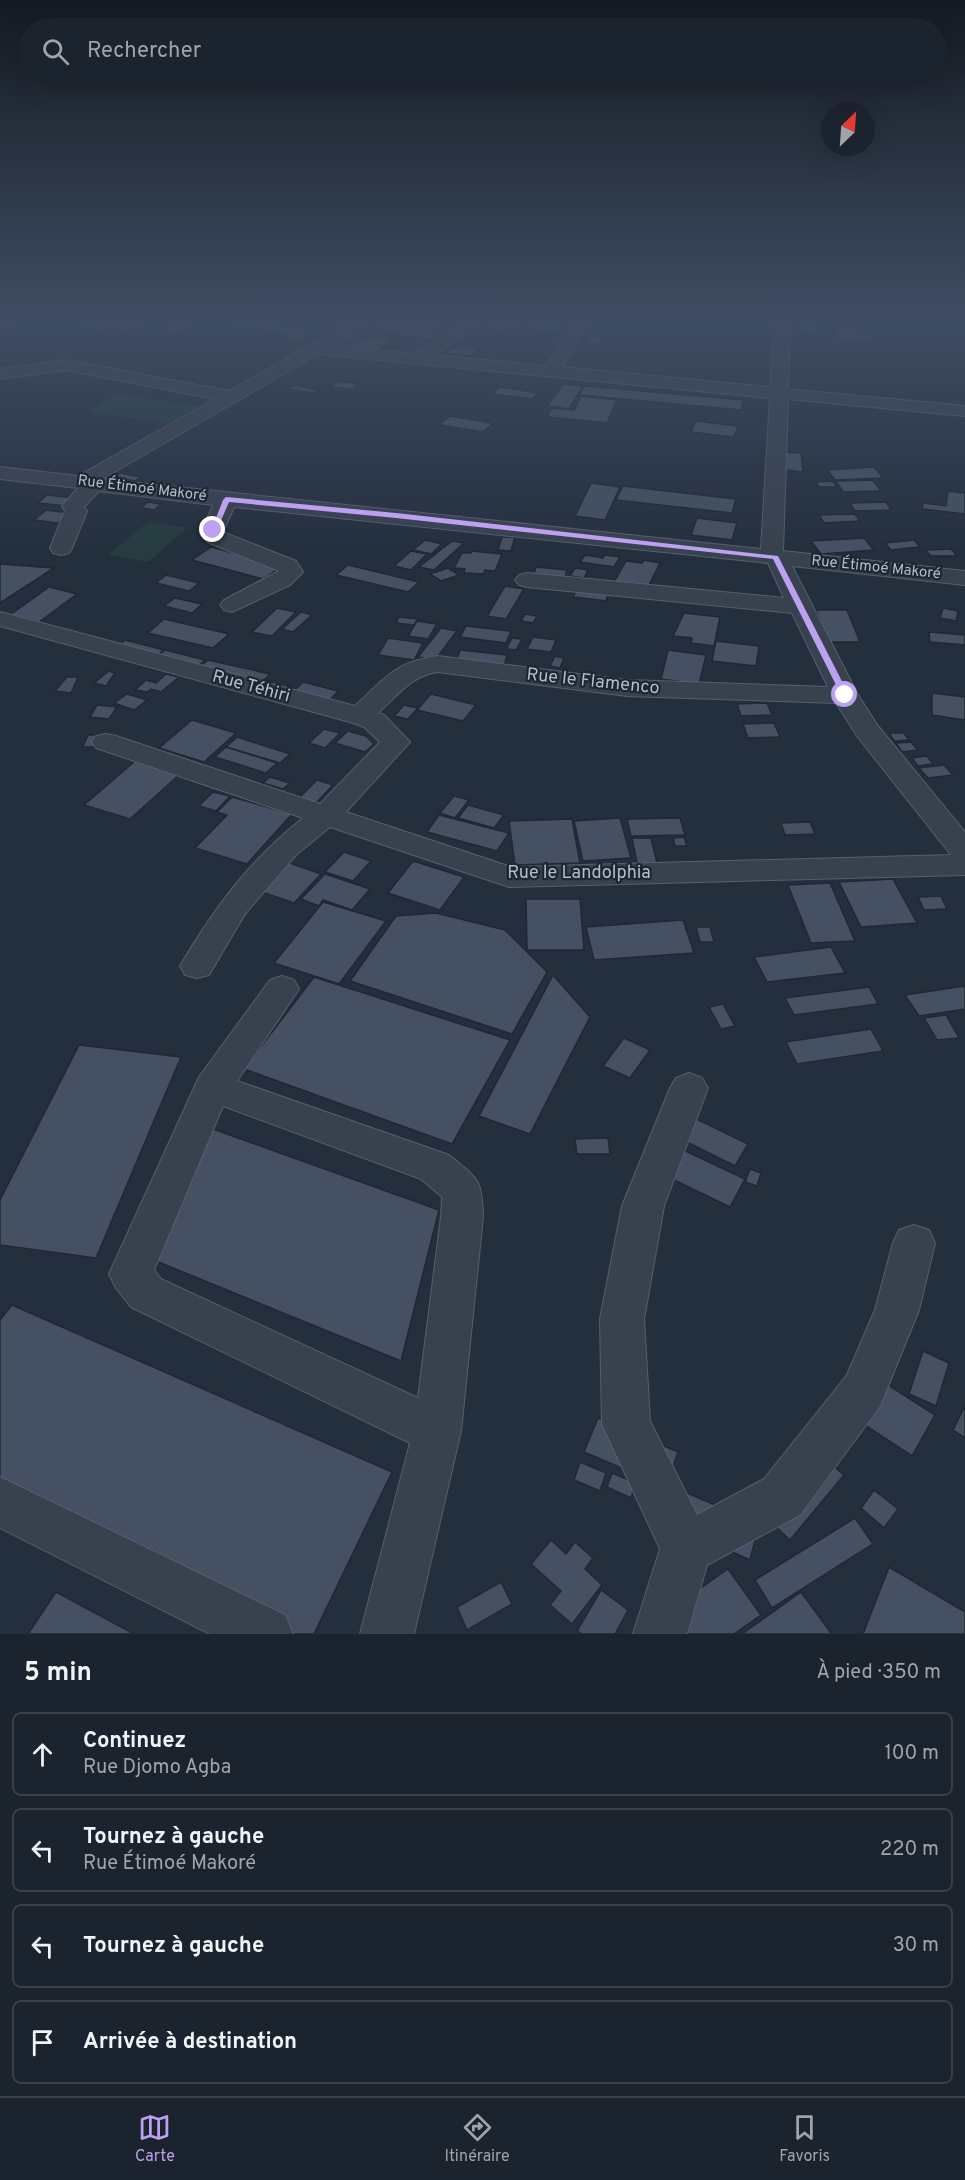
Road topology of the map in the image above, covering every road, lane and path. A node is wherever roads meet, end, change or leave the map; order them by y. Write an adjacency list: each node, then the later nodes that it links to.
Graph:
1 (232, 398): 6 (street)
2 (780, 398): 9 (street)
3 (826, 398): 4 (street)
4 (965, 411)
5 (0, 473): 6 (street, Rue Étimoé Makoré)
6 (89, 482): 7 (street, Rue Étimoé Makoré); 8 (street)
7 (226, 500): 9 (street, Rue Étimoé Makoré); 12 (street)
8 (60, 548)
9 (774, 557): 10 (street, Rue Étimoé Makoré); 13 (street)
10 (965, 578)
11 (527, 580): 13 (street)
12 (232, 605)
13 (798, 606): 15 (street)
14 (0, 619): 16 (street, Rue Téhiri)
15 (845, 695): 16 (street, Rue le Flamenco); 19 (street)
16 (360, 716): 18 (street, Rue Téhiri)
17 (106, 742): 18 (street, Rue le Landolphia)
18 (326, 815): 20 (street, Rue le Landolphia); 21 (street)
19 (965, 852)
20 (965, 865)
21 (197, 966)
22 (282, 989): 23 (street)
23 (212, 1087): 26 (street); 26 (street)
24 (689, 1088): 28 (street)
25 (914, 1243): 28 (street)
26 (437, 1431): 30 (street)
27 (0, 1502): 29 (street)
28 (686, 1548): 31 (street)
29 (266, 1634)
30 (387, 1634)
31 (660, 1634)

